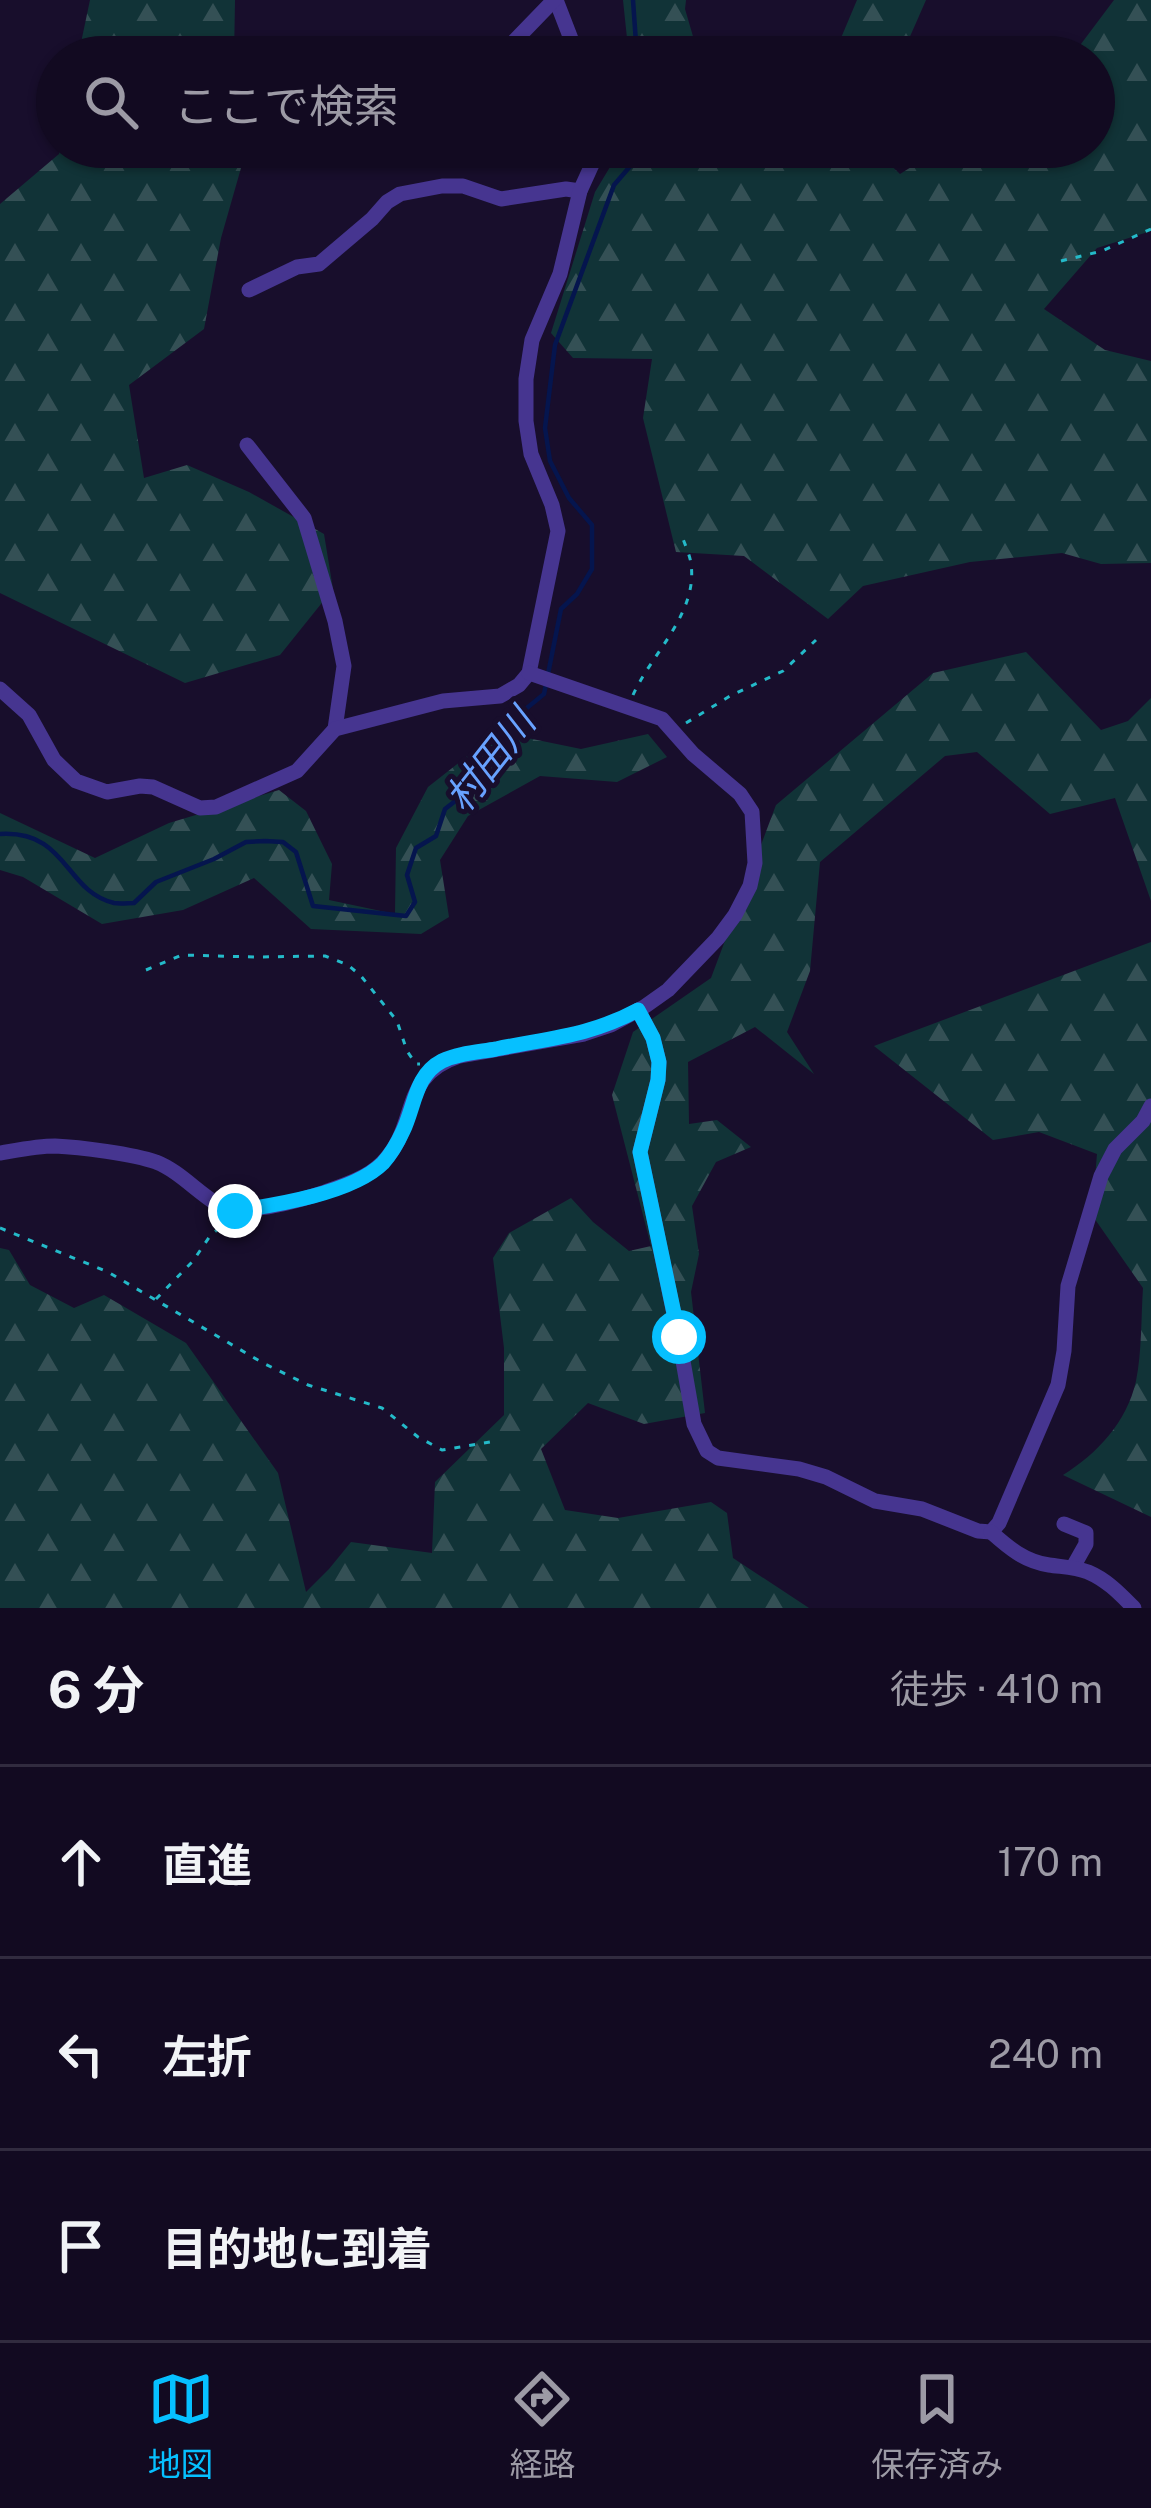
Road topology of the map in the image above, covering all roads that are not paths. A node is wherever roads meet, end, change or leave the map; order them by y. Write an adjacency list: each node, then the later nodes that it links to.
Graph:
1 (555, 0): 2 (street); 3 (street)
2 (520, 36)
3 (570, 36)
4 (590, 168): 5 (street)
5 (580, 191): 6 (street); 8 (street)
6 (250, 290)
7 (247, 445): 10 (street)
8 (530, 673): 10 (street); 11 (street)
9 (0, 689): 10 (street)
10 (335, 729)
11 (638, 1010): 13 (street); 15 (street)
12 (1151, 1106): 15 (street)
13 (0, 1153)
14 (1064, 1524): 16 (street)
15 (991, 1532): 16 (street)
16 (1072, 1568): 17 (street)
17 (1134, 1608)

